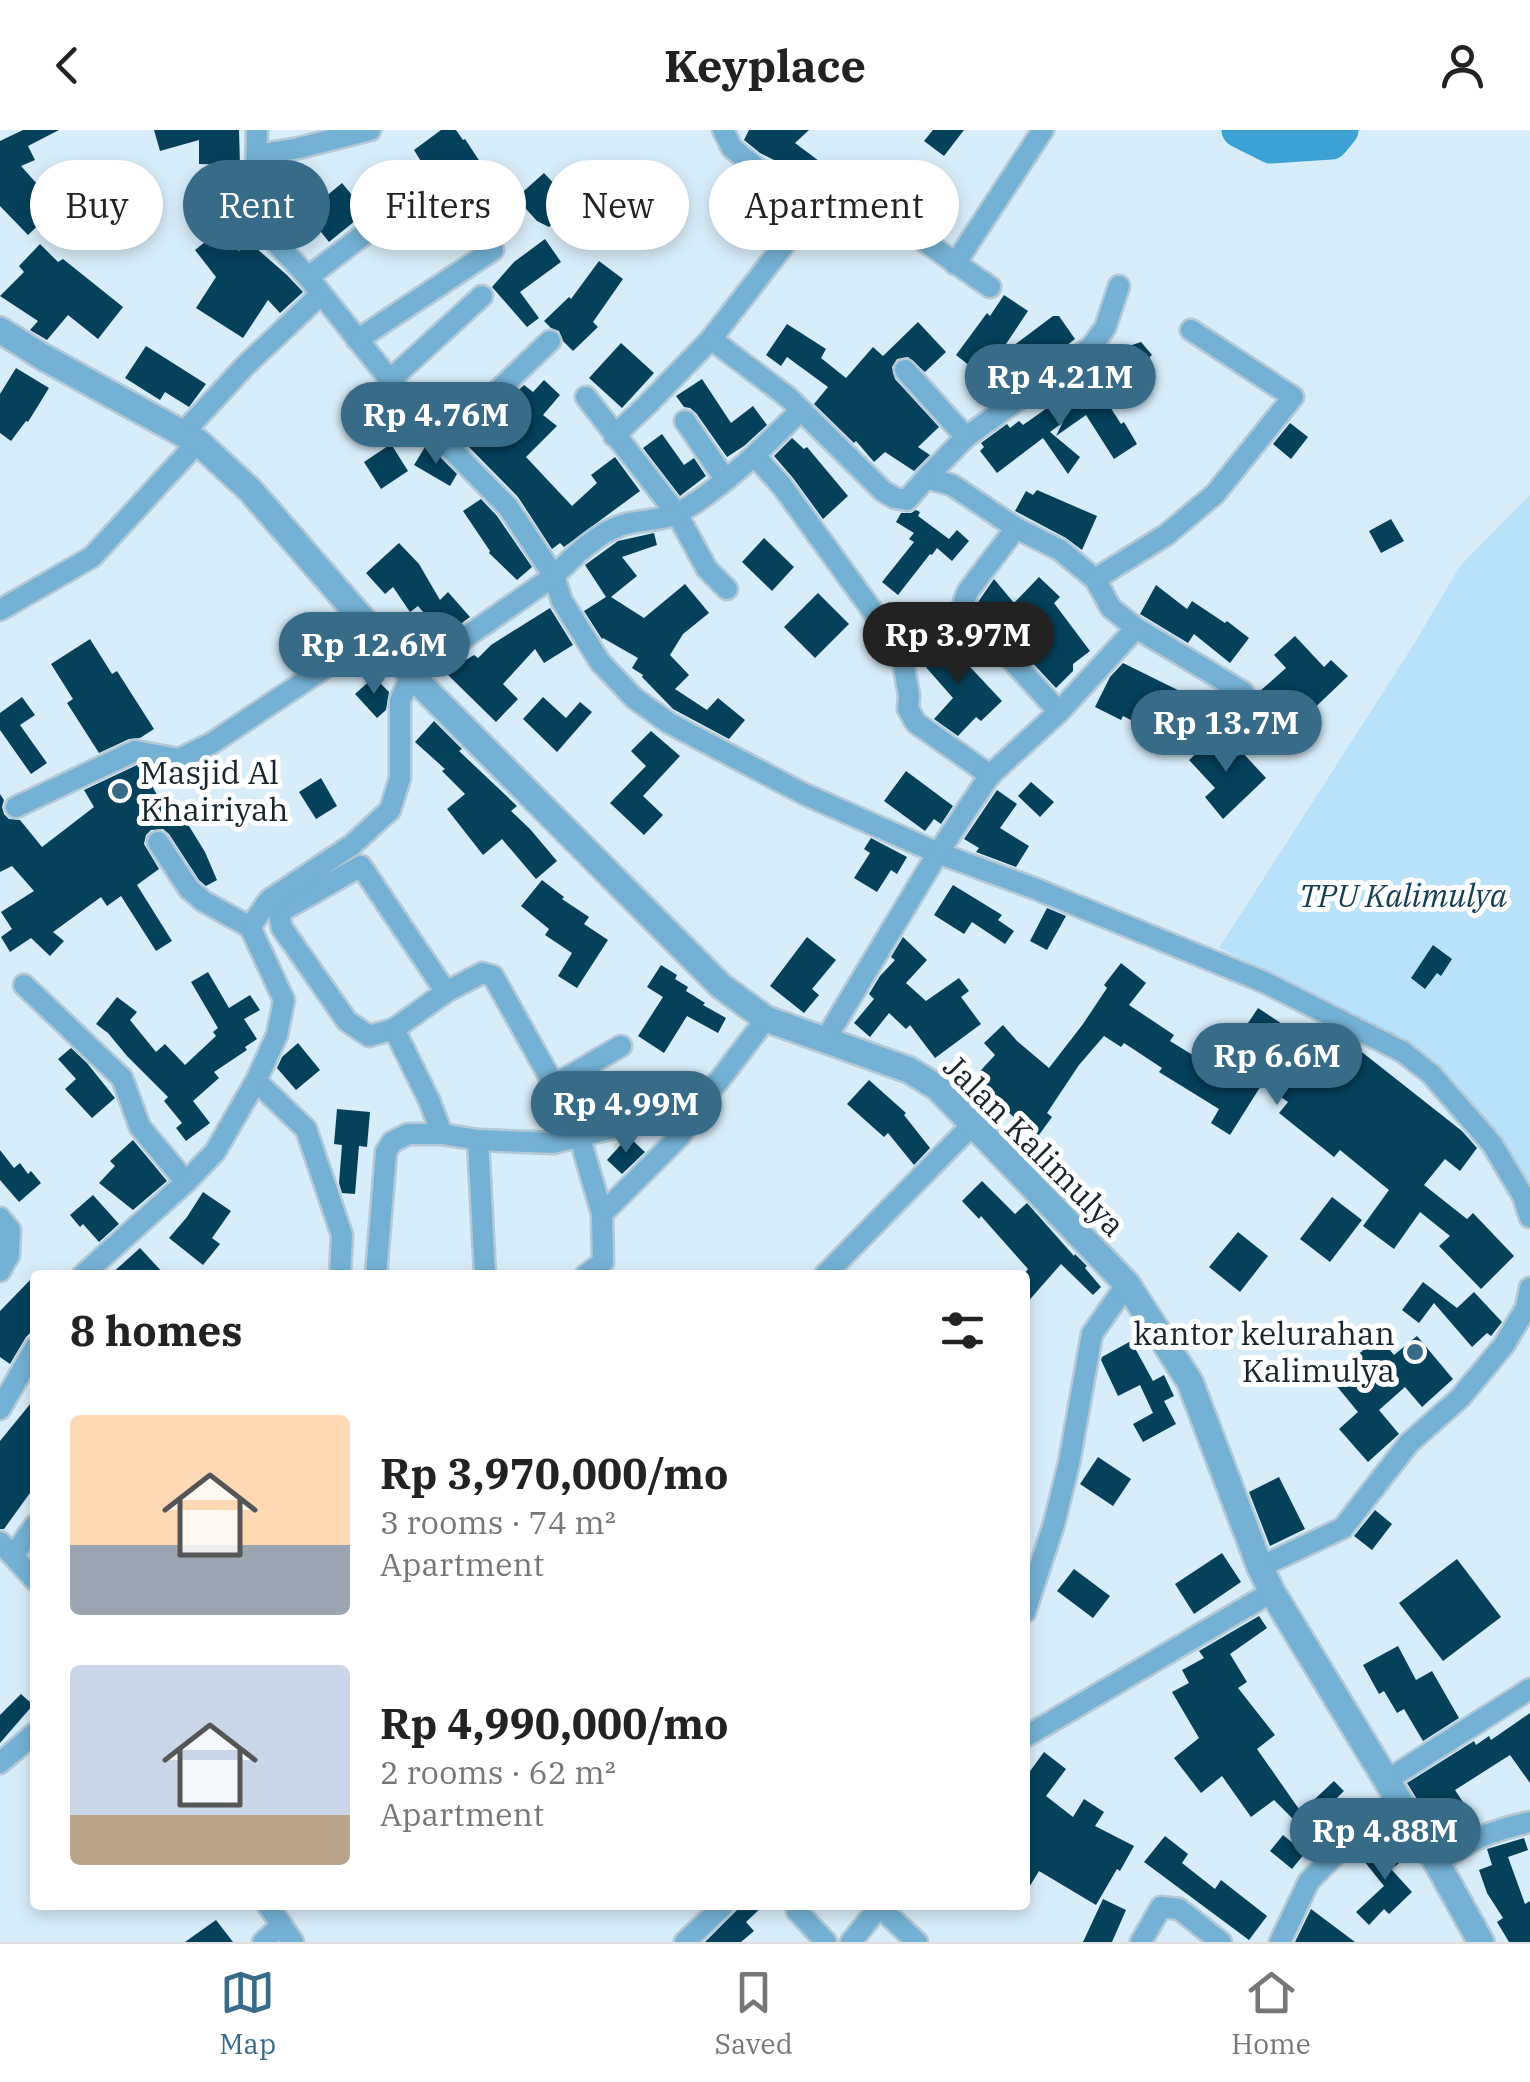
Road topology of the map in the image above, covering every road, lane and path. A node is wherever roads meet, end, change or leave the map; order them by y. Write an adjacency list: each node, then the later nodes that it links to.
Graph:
1 (257, 130): 5 (street)
2 (370, 130): 5 (street)
3 (723, 130): 16 (street)
4 (1042, 130): 9 (street)
5 (257, 155): 10 (street)
6 (353, 250): 10 (street)
7 (493, 250): 17 (street)
8 (935, 250): 9 (street)
9 (955, 264): 12 (street)
10 (314, 286): 17 (street); 25 (street)
11 (1119, 286): 26 (street)
12 (990, 288)
13 (482, 296): 20 (street)
14 (0, 330): 25 (street, Jalan Kalimulya)
15 (1190, 330): 34 (street)
16 (711, 338): 22 (street); 24 (street)
17 (357, 340): 20 (street)
18 (550, 341): 27 (street)
19 (905, 370): 26 (street)
20 (390, 380): 27 (street)
21 (586, 396): 24 (street)
22 (801, 410): 28 (street); 30 (street)
23 (685, 421): 29 (street)
24 (614, 436): 31 (street)
25 (190, 438): 37 (street); 40 (street, Jalan Kalimulya)
26 (966, 438): 30 (street)
27 (444, 442): 33 (street)
28 (755, 456): 29 (street); 44 (street)
29 (725, 478): 31 (street)
30 (926, 478): 32 (street)
31 (677, 514): 33 (street); 36 (street)
32 (1016, 528): 34 (street); 43 (street)
33 (554, 576): 41 (street); 47 (street)
34 (1095, 579): 39 (street)
35 (0, 586): 37 (street)
36 (727, 590)
37 (23, 596): 38 (street)
38 (0, 610)
39 (1136, 628): 42 (street); 43 (street)
40 (374, 635): 41 (street, Jalan Kalimulya); 45 (street)
41 (411, 675): 48 (street); 51 (street, Jalan Kalimulya)
42 (1243, 692)
43 (1059, 712): 44 (street)
44 (990, 775): 47 (street)
45 (16, 806)
46 (158, 842): 48 (street)
47 (938, 853): 53 (street); 64 (street)
48 (250, 927): 55 (street)
49 (24, 985): 62 (street)
50 (446, 992): 52 (street); 52 (street); 56 (street)
51 (766, 1019): 53 (street, Jalan Kalimulya); 57 (street)
52 (394, 1029): 59 (street)
53 (825, 1040): 58 (street, Jalan Kalimulya)
54 (621, 1046): 56 (street)
55 (256, 1081): 62 (street); 67 (street)
56 (554, 1084): 60 (street)
57 (690, 1109): 60 (street); 63 (street)
58 (974, 1124): 71 (street); 73 (street, Jalan Kalimulya)
59 (442, 1134): 61 (street); 68 (street)
60 (580, 1138): 61 (street); 63 (street)
61 (478, 1140): 69 (street)
62 (186, 1182): 66 (street)
63 (602, 1214): 70 (street)
64 (1530, 1217)
65 (0, 1218): 72 (street)
66 (89, 1270)
67 (340, 1270)
68 (376, 1270)
69 (485, 1270)
70 (602, 1270)
71 (830, 1270)
72 (0, 1271)
73 (1128, 1284): 79 (street, Jalan Kalimulya); 82 (street)
74 (1530, 1288): 79 (street)
75 (30, 1356): 76 (street)
76 (3, 1397)
77 (30, 1529): 78 (street)
78 (6, 1549): 80 (street)
79 (1260, 1567): 81 (street, Jalan Kalimulya)
80 (30, 1575)
81 (1272, 1592): 84 (street); 87 (street, Jalan Kalimulya)
82 (1030, 1597)
83 (1530, 1689): 87 (street)
84 (1030, 1733)
85 (30, 1737): 86 (street)
86 (0, 1763)
87 (1386, 1780): 88 (street, Jalan Kalimulya)
88 (1406, 1814): 90 (street, Jalan Kalimulya); 104 (street)
89 (1530, 1822): 90 (street)
90 (1437, 1863): 105 (street, Jalan Kalimulya)
91 (271, 1910): 96 (street)
92 (719, 1910): 98 (street)
93 (875, 1910): 100 (street)
94 (882, 1910): 101 (street)
95 (797, 1912): 99 (street)
96 (287, 1934): 97 (street)
97 (263, 1942)
98 (686, 1942)
99 (826, 1942)
100 (850, 1942)
101 (916, 1942)
102 (1141, 1942): 103 (street)
103 (1220, 1942)
104 (1280, 1942)
105 (1481, 1942)

